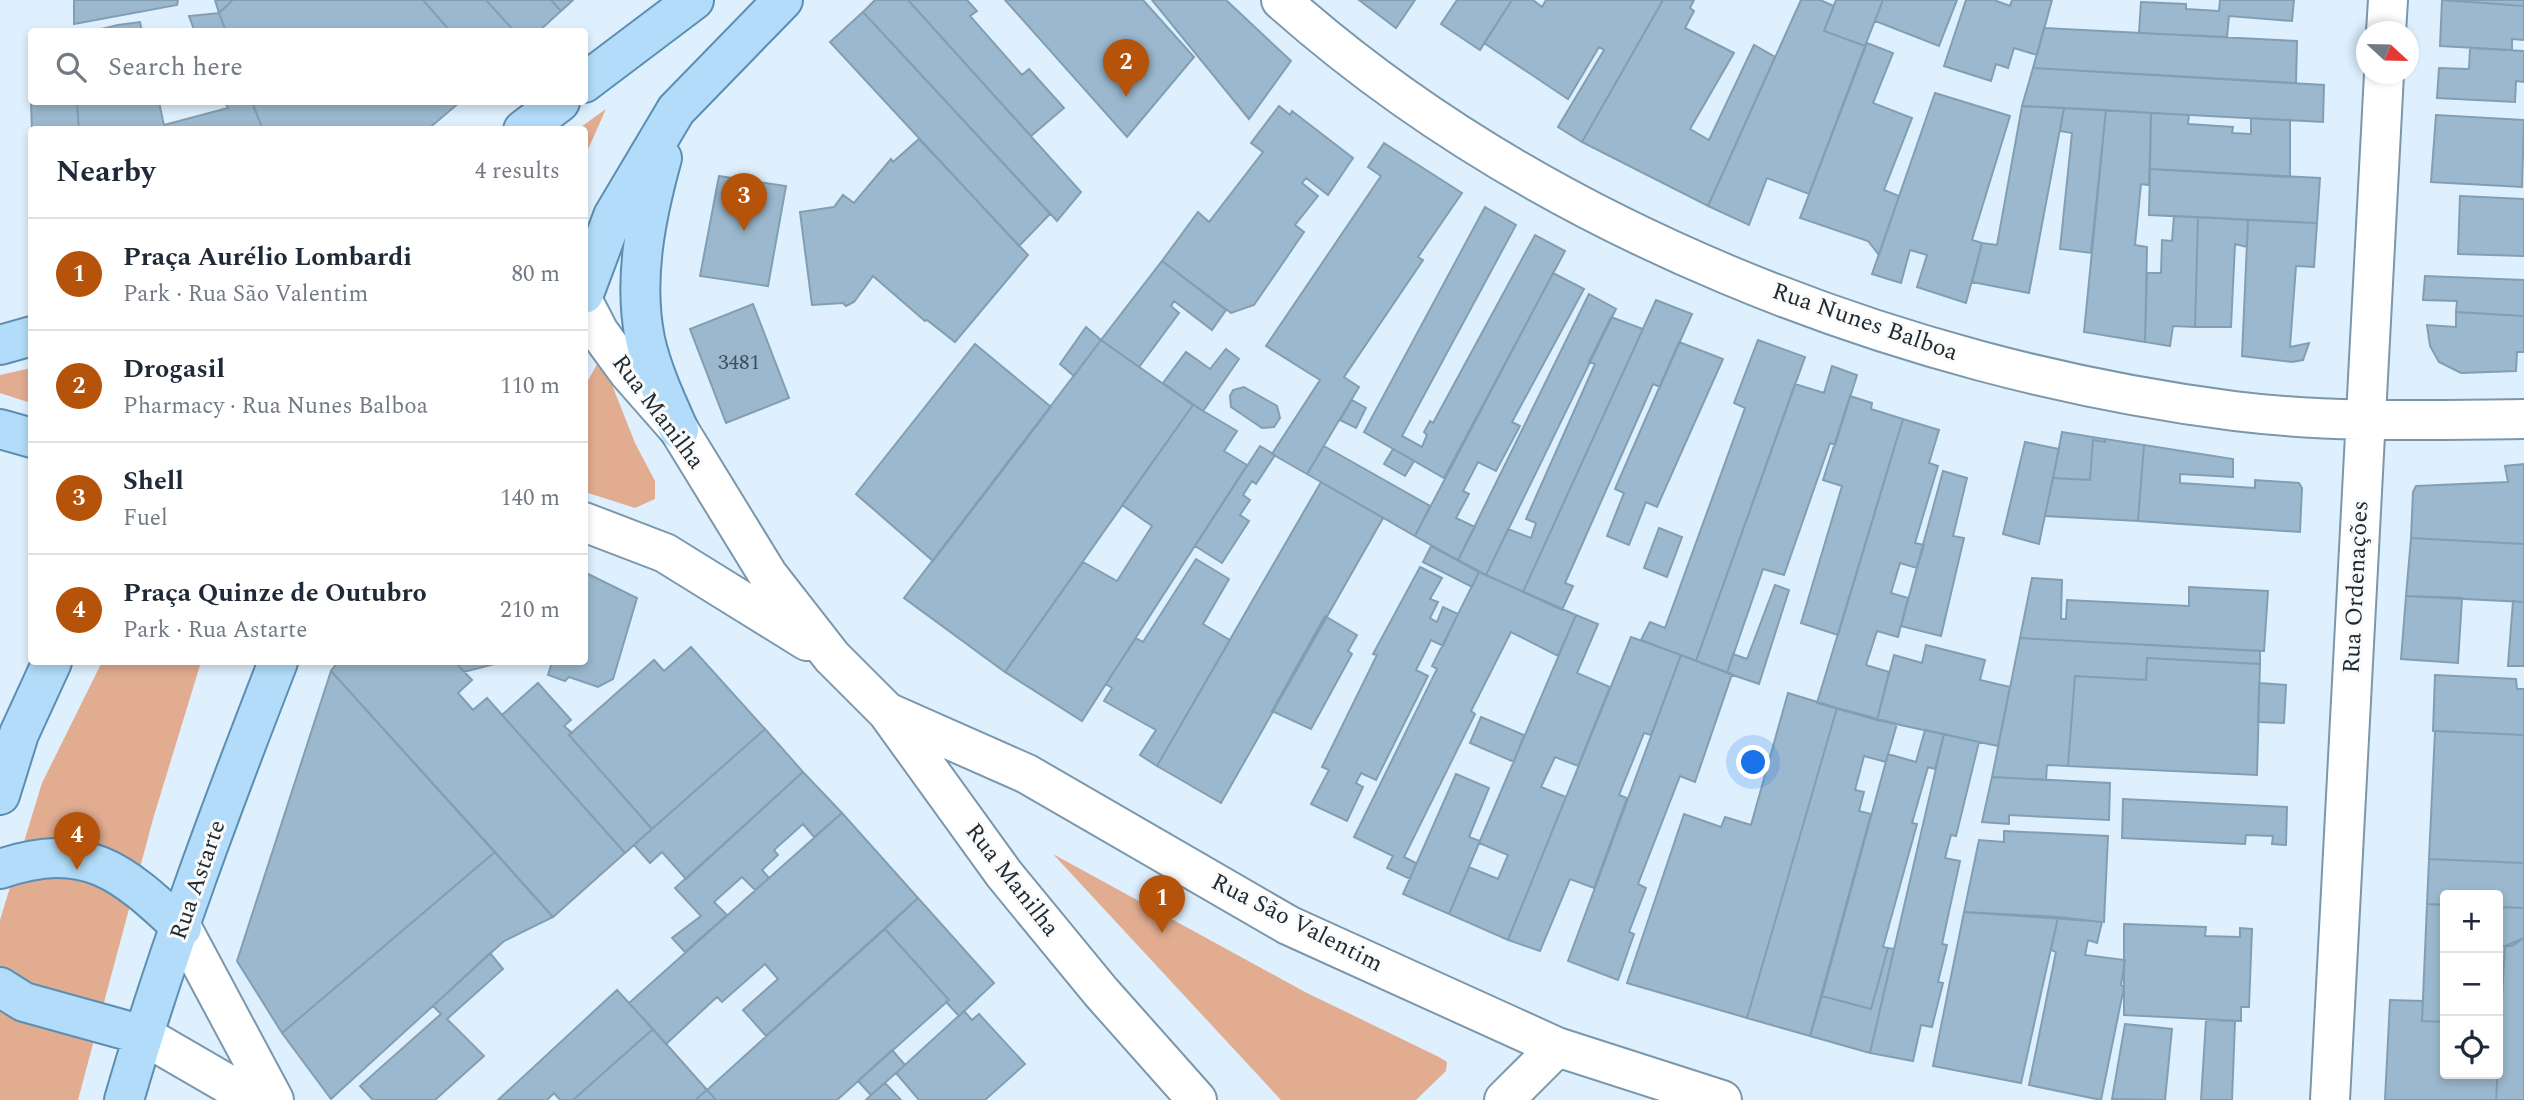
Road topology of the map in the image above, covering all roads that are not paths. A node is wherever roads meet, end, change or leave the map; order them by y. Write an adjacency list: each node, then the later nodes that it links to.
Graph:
1 (694, 0): 6 (main road)
2 (783, 0): 9 (main road)
3 (1281, 0): 16 (street, Rua Nunes Balboa)
4 (2388, 0): 5 (street)
5 (2387, 21)
6 (588, 80)
7 (2383, 84): 16 (street, Rua Ordenações)
8 (556, 105): 10 (main road)
9 (676, 110): 11 (main road); 18 (main road)
10 (528, 126)
11 (588, 283)
12 (588, 311): 18 (street, Rua Manilha)
13 (28, 337): 14 (main road)
14 (0, 345)
15 (2524, 419): 16 (street, Rua Nunes Balboa)
16 (2365, 421): 37 (street, Rua Ordenações)
17 (0, 429): 19 (main road)
18 (679, 430): 21 (street, Rua Manilha)
19 (28, 437)
20 (588, 524): 21 (street, Rua Manilha)
21 (832, 657): 24 (street, Rua Manilha)
22 (51, 665): 25 (main road)
23 (277, 665): 27 (main road, Rua Astarte)
24 (887, 712): 30 (street, Rua São Valentim); 34 (street, Rua Manilha)
25 (0, 795)
26 (0, 869): 27 (main road)
27 (182, 928): 29 (main road, Rua Astarte); 33 (street)
28 (0, 987): 29 (main road)
29 (143, 1035): 31 (main road, Rua Astarte); 32 (street)
30 (1557, 1047): 35 (street); 36 (street, Rua São Valentim)
31 (124, 1100)
32 (255, 1100)
33 (274, 1100)
34 (1197, 1100)
35 (1504, 1100)
36 (1722, 1100)
37 (2330, 1100)

